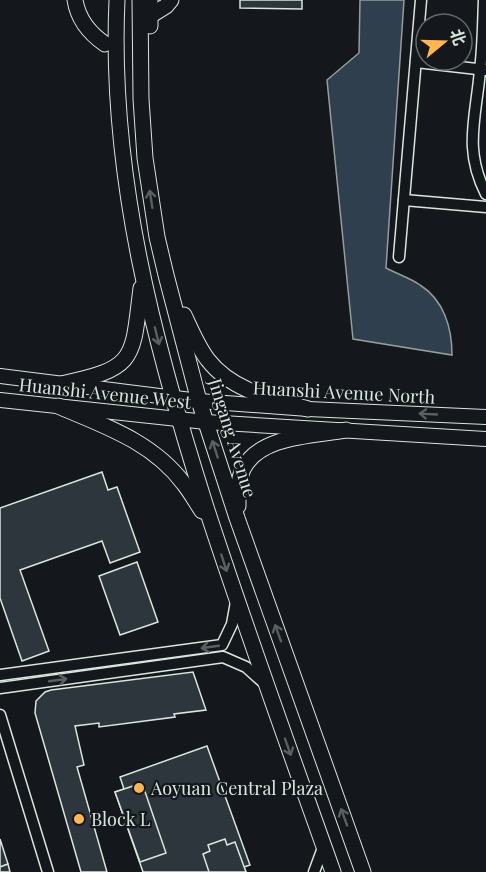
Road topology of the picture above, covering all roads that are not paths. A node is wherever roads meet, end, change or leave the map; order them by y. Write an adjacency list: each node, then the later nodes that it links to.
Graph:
1 (75, 0): 9 (highway)
2 (107, 0): 9 (highway)
3 (117, 0): 12 (highway)
4 (140, 0): 13 (highway, Jingang Avenue)
5 (150, 0): 8 (highway)
6 (171, 0): 8 (highway)
7 (484, 0): 10 (street)
8 (150, 16): 13 (highway)
9 (105, 44): 12 (highway)
10 (483, 70): 14 (street)
11 (415, 72): 15 (street)
12 (122, 155): 17 (highway)
13 (145, 158): 18 (highway, Jingang Avenue, one-way to 13)
14 (486, 194)
15 (404, 200): 16 (street); 19 (street)
16 (486, 207)
17 (134, 228): 18 (highway); 21 (highway)
18 (157, 237): 20 (highway, Jingang Avenue)
19 (399, 257)
20 (166, 275): 26 (highway, Jingang Avenue); 28 (highway)
21 (143, 279): 23 (highway); 24 (highway, one-way to 24)
22 (0, 376): 23 (main road, Huanshi Avenue West)
23 (55, 384): 24 (main road, Huanshi Avenue West); 27 (main road)
24 (172, 399): 26 (main road, Huanshi Avenue West); 30 (highway)
25 (0, 400): 27 (main road, Huanshi Avenue West)
26 (199, 401): 28 (main road, Huanshi Avenue North); 31 (highway, Jingang Avenue)
27 (53, 406): 30 (main road, Huanshi Avenue West); 35 (highway)
28 (308, 409): 29 (main road, Huanshi Avenue North, one-way to 28)
29 (486, 417)
30 (178, 419): 31 (main road, Huanshi Avenue West); 35 (highway)
31 (206, 422): 32 (main road, Huanshi Avenue North); 34 (highway, Jingang Avenue, one-way to 31)
32 (346, 430): 33 (main road, Huanshi Avenue North); 34 (highway)
33 (486, 439)
34 (237, 518): 45 (highway, Jingang Avenue, one-way to 34)
35 (214, 530): 36 (highway, one-way to 36)
36 (237, 602): 37 (street, one-way to 37); 38 (highway)
37 (0, 675)
38 (266, 686): 39 (street, one-way to 38); 41 (highway, one-way to 41)
39 (0, 688)
40 (0, 715): 42 (street)
41 (324, 845): 43 (street); 44 (highway)
42 (48, 872)
43 (314, 872)
44 (333, 872)
45 (363, 872)

